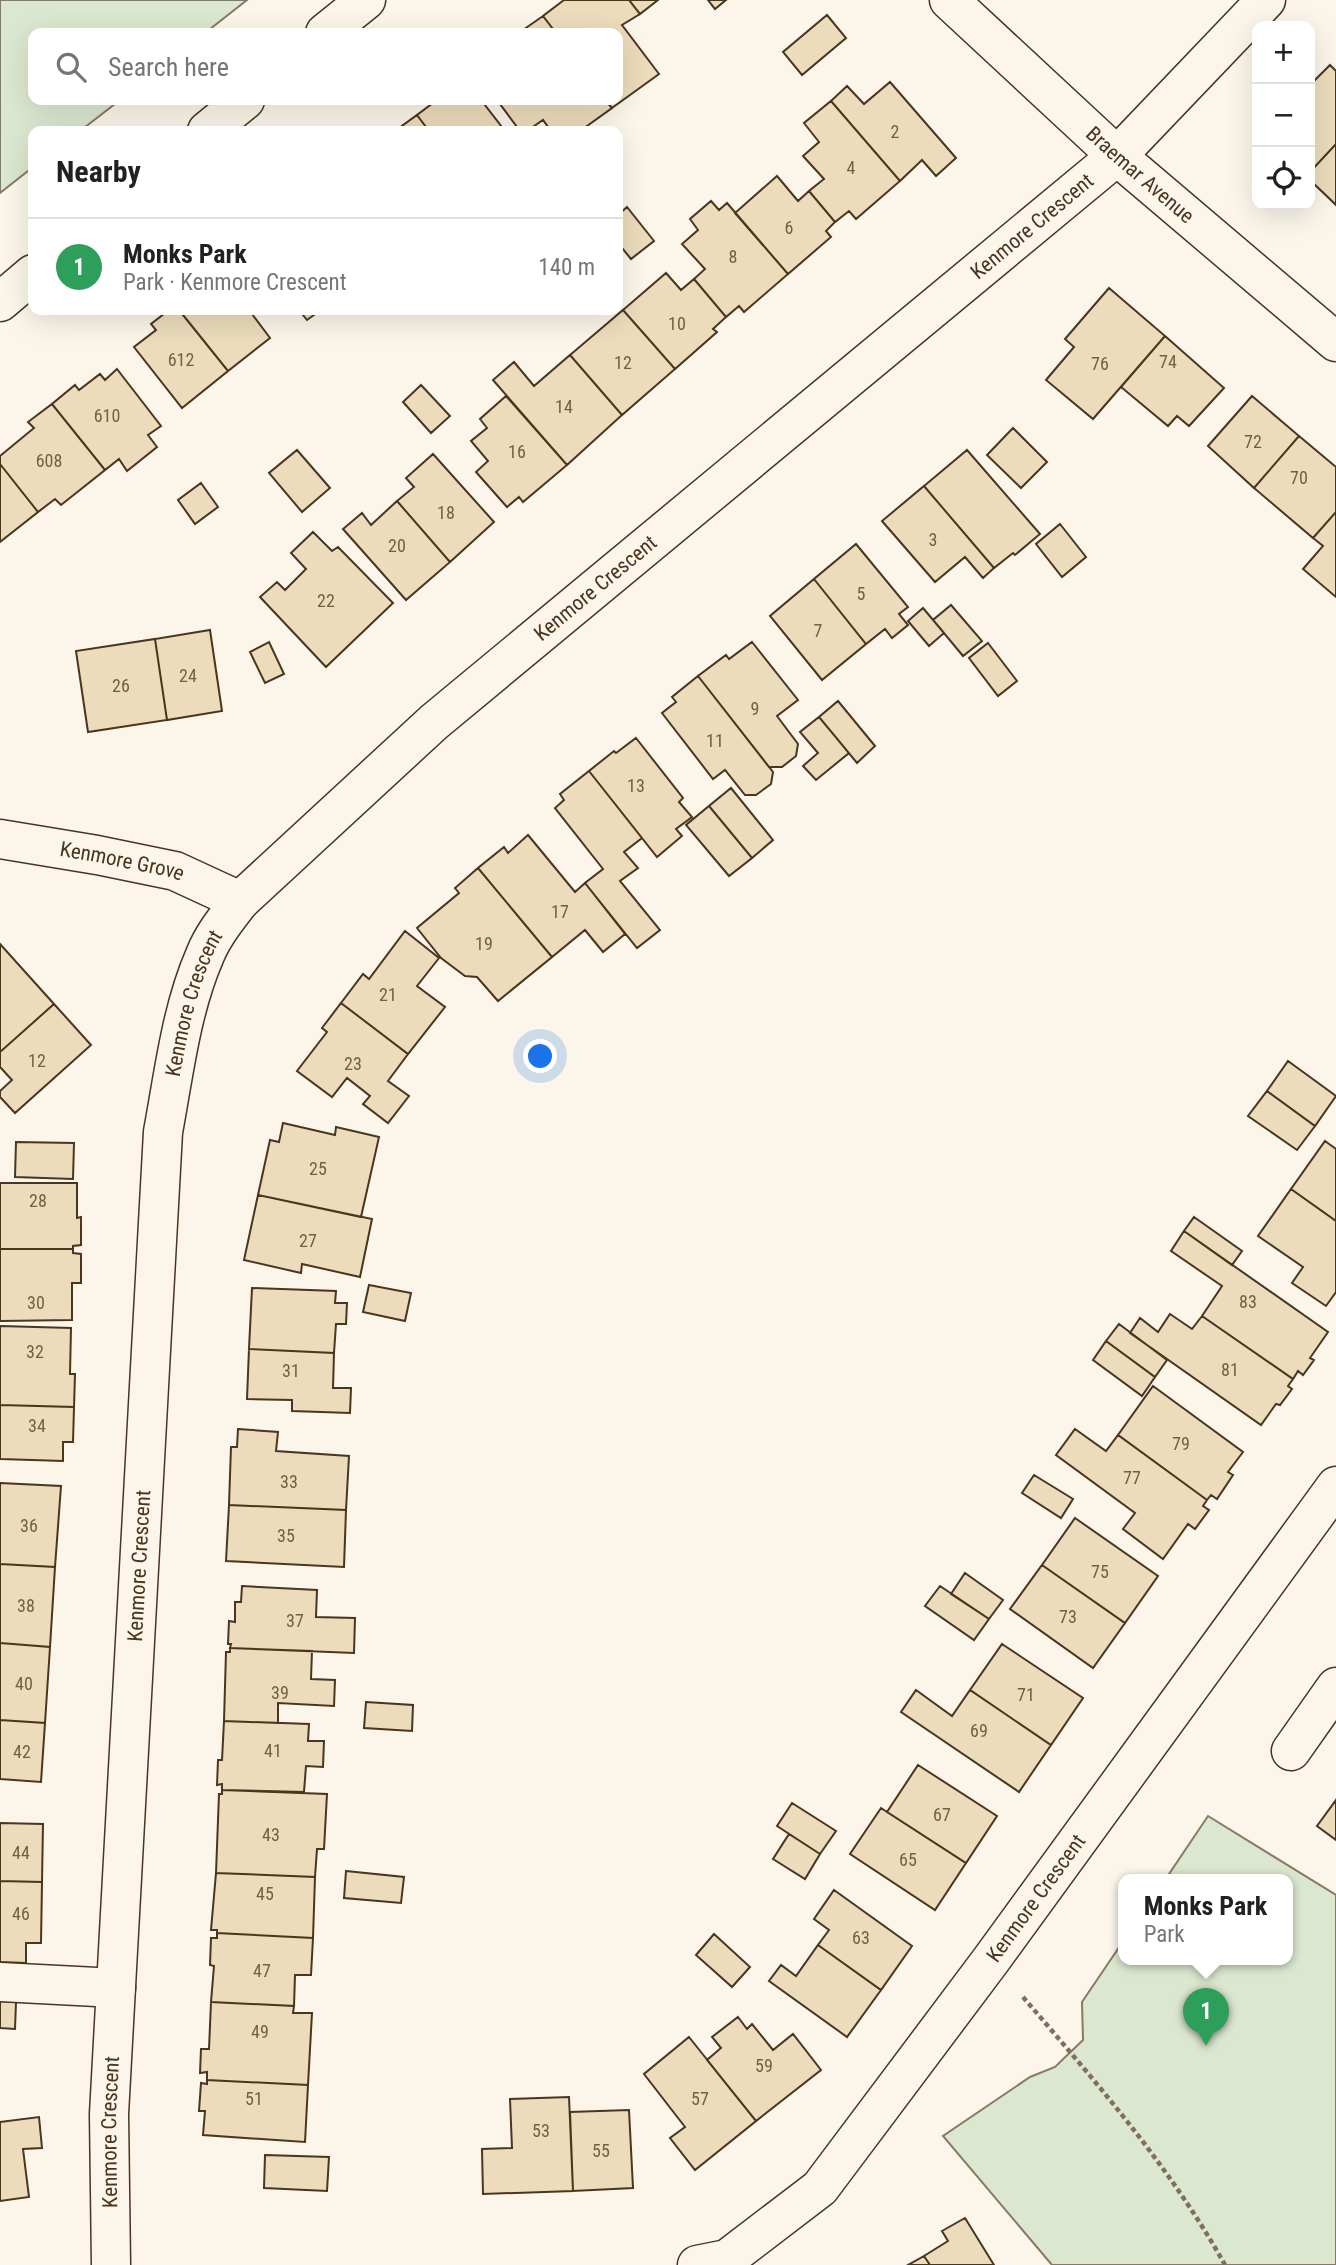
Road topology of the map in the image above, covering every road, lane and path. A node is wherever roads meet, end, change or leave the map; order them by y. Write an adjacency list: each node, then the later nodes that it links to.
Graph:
1 (366, 0): 4 (street)
2 (949, 0): 7 (street, Braemar Avenue)
3 (1266, 0): 7 (street, Kenmore Crescent)
4 (331, 28)
5 (239, 105): 6 (street)
6 (212, 126)
7 (1117, 156): 10 (street, Braemar Avenue); 12 (street, Kenmore Crescent)
8 (28, 278): 9 (street)
9 (0, 302)
10 (1336, 342)
11 (0, 839): 12 (street, Kenmore Grove)
12 (240, 901): 18 (street, Kenmore Crescent)
13 (1336, 1486): 16 (street, Kenmore Crescent)
14 (1336, 1687): 15 (street)
15 (1291, 1751)
16 (991, 1959): 20 (street, Kenmore Crescent); 21 (path)
17 (0, 1982): 18 (street)
18 (116, 1988): 19 (street, Kenmore Crescent)
19 (111, 2265)
20 (697, 2265)
21 (1225, 2265)

